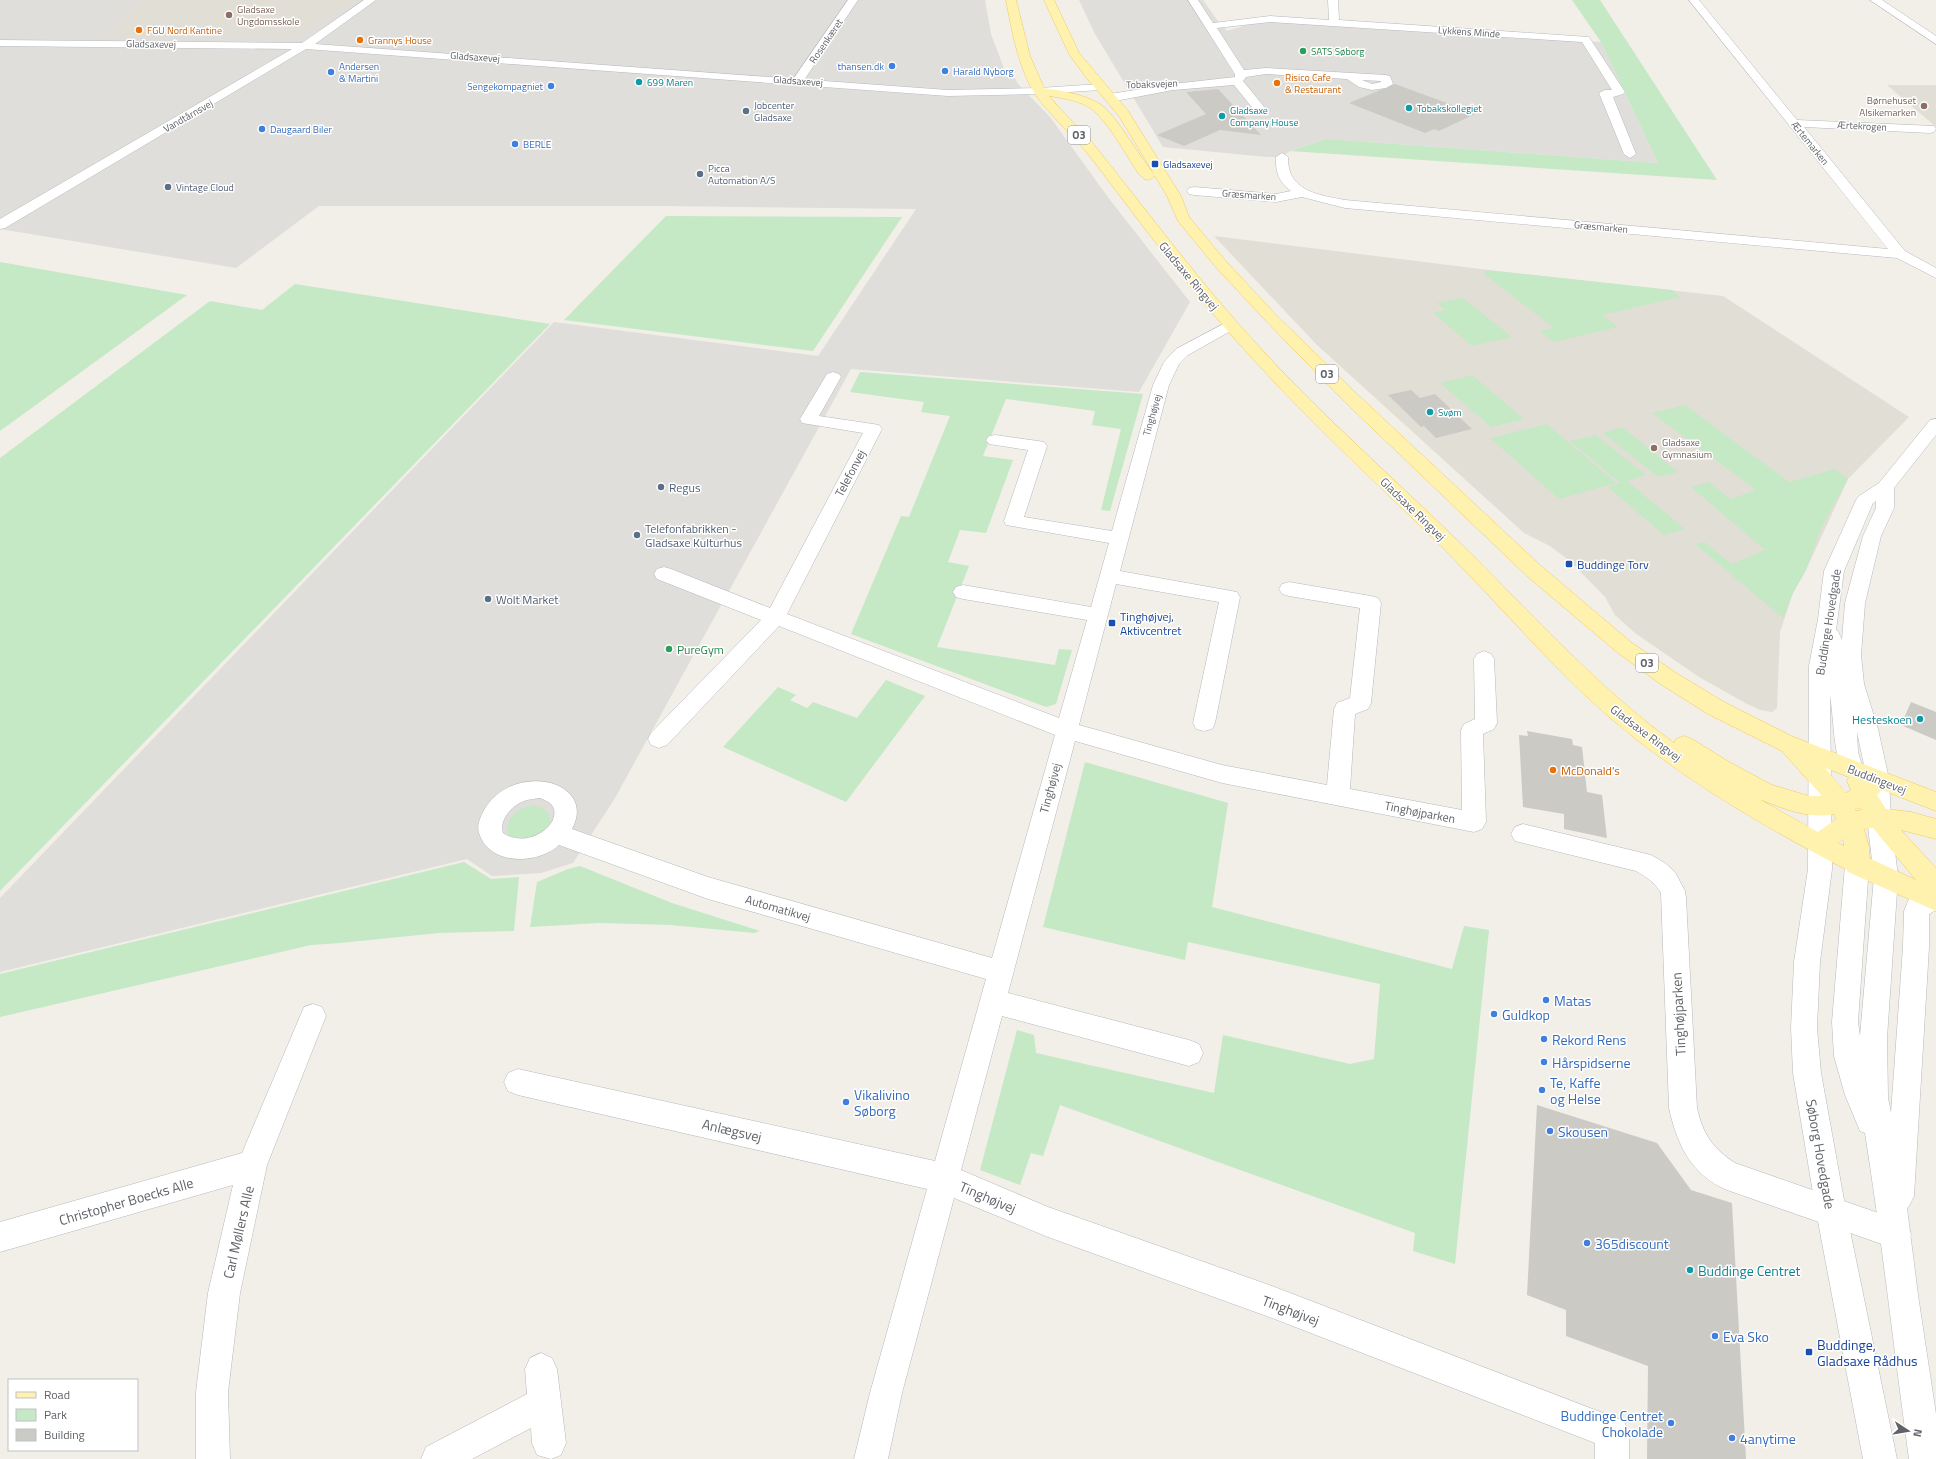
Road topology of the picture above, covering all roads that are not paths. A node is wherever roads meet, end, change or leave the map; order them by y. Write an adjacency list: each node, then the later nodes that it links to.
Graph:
1 (371, 0): 15 (street, Vandtårnsvej)
2 (853, 0): 20 (street, Rosenkæret)
3 (1011, 0): 9 (main road, Gladsaxe Ringvej / O3)
4 (1050, 0): 16 (main road, O3)
5 (1193, 0): 11 (street)
6 (1333, 0): 10 (street)
7 (1694, 0): 28 (street, Ærtemarken)
8 (1875, 0): 13 (street)
9 (1016, 22): 12 (main road); 24 (main road, Gladsaxe Ringvej / O3)
10 (1334, 23): 11 (street, Lykkens Minde); 30 (street, Lykkens Minde)
11 (1210, 26): 18 (street)
12 (1031, 41)
13 (1936, 41)
14 (0, 42): 15 (street, Gladsaxevej)
15 (304, 46): 20 (street, Gladsaxevej); 35 (street, Vandtårnsvej)
16 (1089, 74): 22 (main road, O3); 23 (street)
17 (1350, 76): 18 (street, Tobaksvejen)
18 (1239, 77): 22 (street, Tobaksvejen); 27 (street)
19 (1049, 79): 23 (main road)
20 (798, 81): 21 (street, Gladsaxevej)
21 (948, 92): 24 (street); 25 (street, Gladsaxevej)
22 (1105, 92): 23 (street); 34 (main road, O3)
23 (1075, 93): 24 (street); 24 (street); 34 (main road)
24 (1045, 98): 26 (street); 38 (main road, Gladsaxe Ringvej / O3)
25 (1003, 104)
26 (1034, 106)
27 (1259, 108)
28 (1793, 123): 29 (street, Ærtekrogen); 36 (street, Ærtemarken)
29 (1930, 129)
30 (1630, 154)
31 (1282, 157): 33 (street, Græsmarken)
32 (1194, 191): 33 (street, Græsmarken)
33 (1303, 193): 36 (street, Græsmarken)
34 (1174, 196): 56 (main road, O3)
35 (0, 225)
36 (1900, 254): 37 (street, Ærtemarken)
37 (1936, 274)
38 (1230, 325): 43 (street, Tinghøjvej); 51 (main road, Gladsaxe Ringvej / O3)
39 (833, 377): 49 (street, Telefonvej)
40 (1936, 424): 42 (street, Buddinge Hovedgade)
41 (995, 440): 43 (street)
42 (1885, 487): 50 (street, Buddinge Hovedgade); 58 (street, Buddinge Hovedgade)
43 (1119, 538): 45 (street, Tinghøjvej)
44 (664, 574): 49 (street)
45 (1108, 576): 48 (street, Tinghøjvej); 53 (street)
46 (1290, 590): 59 (street)
47 (963, 592): 48 (street)
48 (1098, 615): 54 (street, Tinghøjvej)
49 (775, 618): 54 (street); 55 (street, Telefonvej)
50 (1828, 619): 56 (street, Buddinge Hovedgade); 57 (street)
51 (1554, 653): 61 (main road); 66 (main road, Gladsaxe Ringvej / O3)
52 (1484, 659): 59 (street, Tinghøjparken)
53 (1204, 723)
54 (1066, 730): 59 (street, Tinghøjparken); 70 (street, Tinghøjvej)
55 (659, 739)
56 (1819, 766): 57 (main road, Buddingevej); 61 (street, Buddinge Hovedgade)
57 (1852, 769): 58 (main road)
58 (1871, 787): 60 (main road, Buddingevej); 61 (main road); 62 (main road)
59 (1338, 796)
60 (1936, 802)
61 (1837, 811): 62 (main road); 66 (street, Buddinge Hovedgade); 66 (main road); 67 (main road)
62 (1879, 818): 63 (main road); 68 (street); 69 (main road)
63 (1936, 829)
64 (557, 834): 70 (street, Automatikvej)
65 (1524, 834): 78 (street, Tinghøjparken)
66 (1820, 845): 67 (main road, Gladsaxe Ringvej / O3); 78 (street, Søborg Hovedgade)
67 (1857, 865): 68 (main road, Gladsaxe Ringvej / O3); 75 (street)
68 (1886, 878): 69 (main road, Gladsaxe Ringvej / O3); 75 (street)
69 (1936, 894): 79 (street)
70 (1001, 972): 71 (street, Tinghøjvej)
71 (993, 1001): 73 (street); 77 (street, Tinghøjvej)
72 (313, 1016): 76 (street, Carl Møllers Alle)
73 (1189, 1053)
74 (518, 1082): 77 (street, Anlægsvej)
75 (1882, 1148): 79 (street)
76 (252, 1165): 80 (street, Christopher Boecks Alle); 84 (street, Carl Møllers Alle)
77 (945, 1178): 86 (street, Tinghøjvej); 87 (street, Tinghøjvej)
78 (1831, 1211): 79 (street, Tinghøjparken); 88 (street, Søborg Hovedgade)
79 (1896, 1234): 89 (street)
80 (0, 1237)
81 (541, 1369): 82 (street)
82 (544, 1403): 83 (street); 85 (street)
83 (549, 1443)
84 (213, 1459)
85 (438, 1459)
86 (871, 1459)
87 (1612, 1459)
88 (1880, 1459)
89 (1926, 1459)

